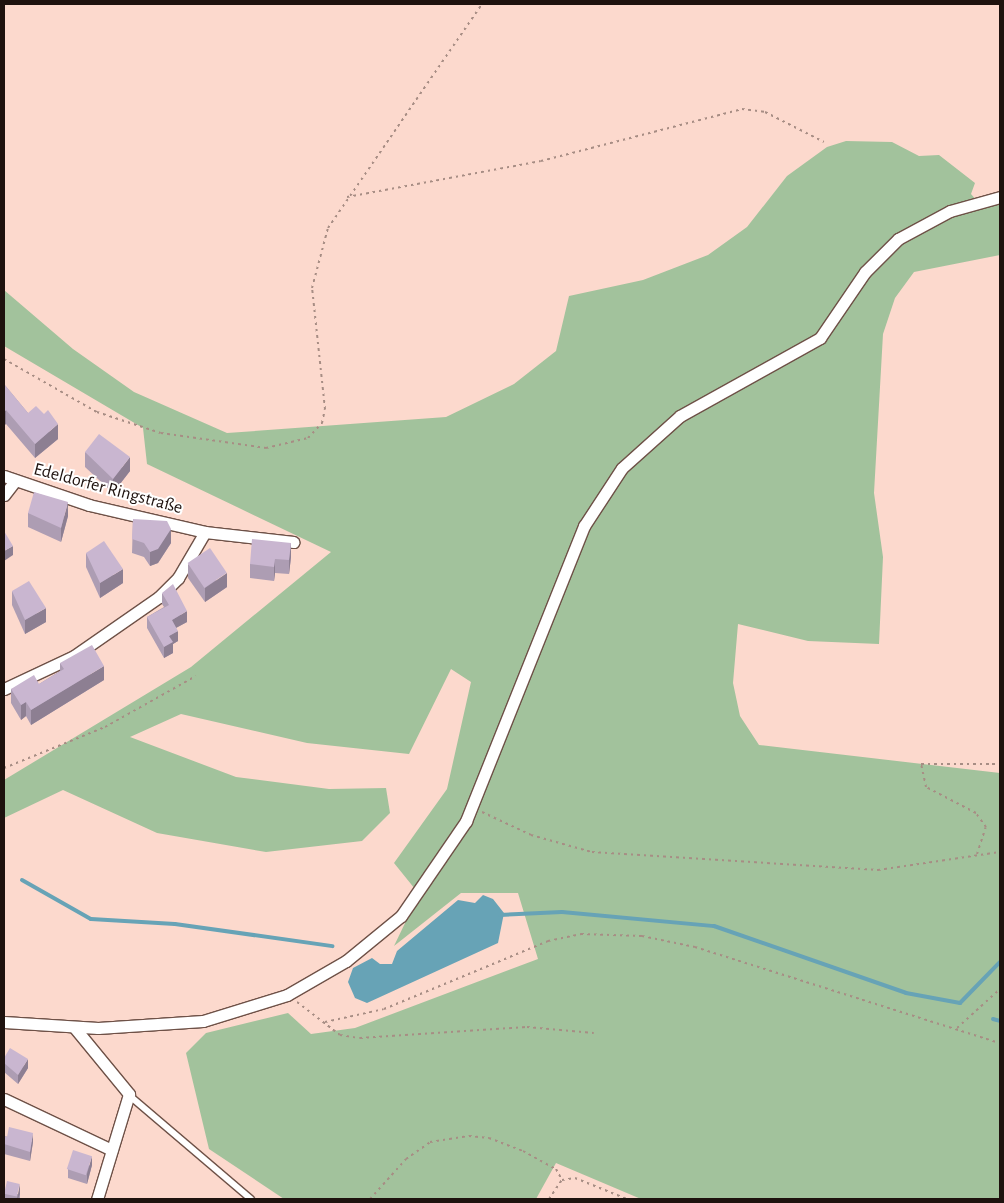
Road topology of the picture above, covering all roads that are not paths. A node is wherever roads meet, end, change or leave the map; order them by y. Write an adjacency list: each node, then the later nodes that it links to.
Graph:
1 (1000, 197): 9 (street)
2 (4, 476): 3 (street, Edeldorfer Ringstraße)
3 (14, 482): 4 (street); 5 (street, Edeldorfer Ringstraße)
4 (4, 495)
5 (205, 532): 6 (street, Edeldorfer Ringstraße); 7 (street)
6 (293, 542)
7 (4, 689)
8 (4, 1022): 9 (street)
9 (74, 1027): 10 (street)
10 (129, 1094): 12 (street); 14 (lane)
11 (4, 1099): 12 (street)
12 (112, 1150): 13 (street)
13 (97, 1199)
14 (251, 1199)

